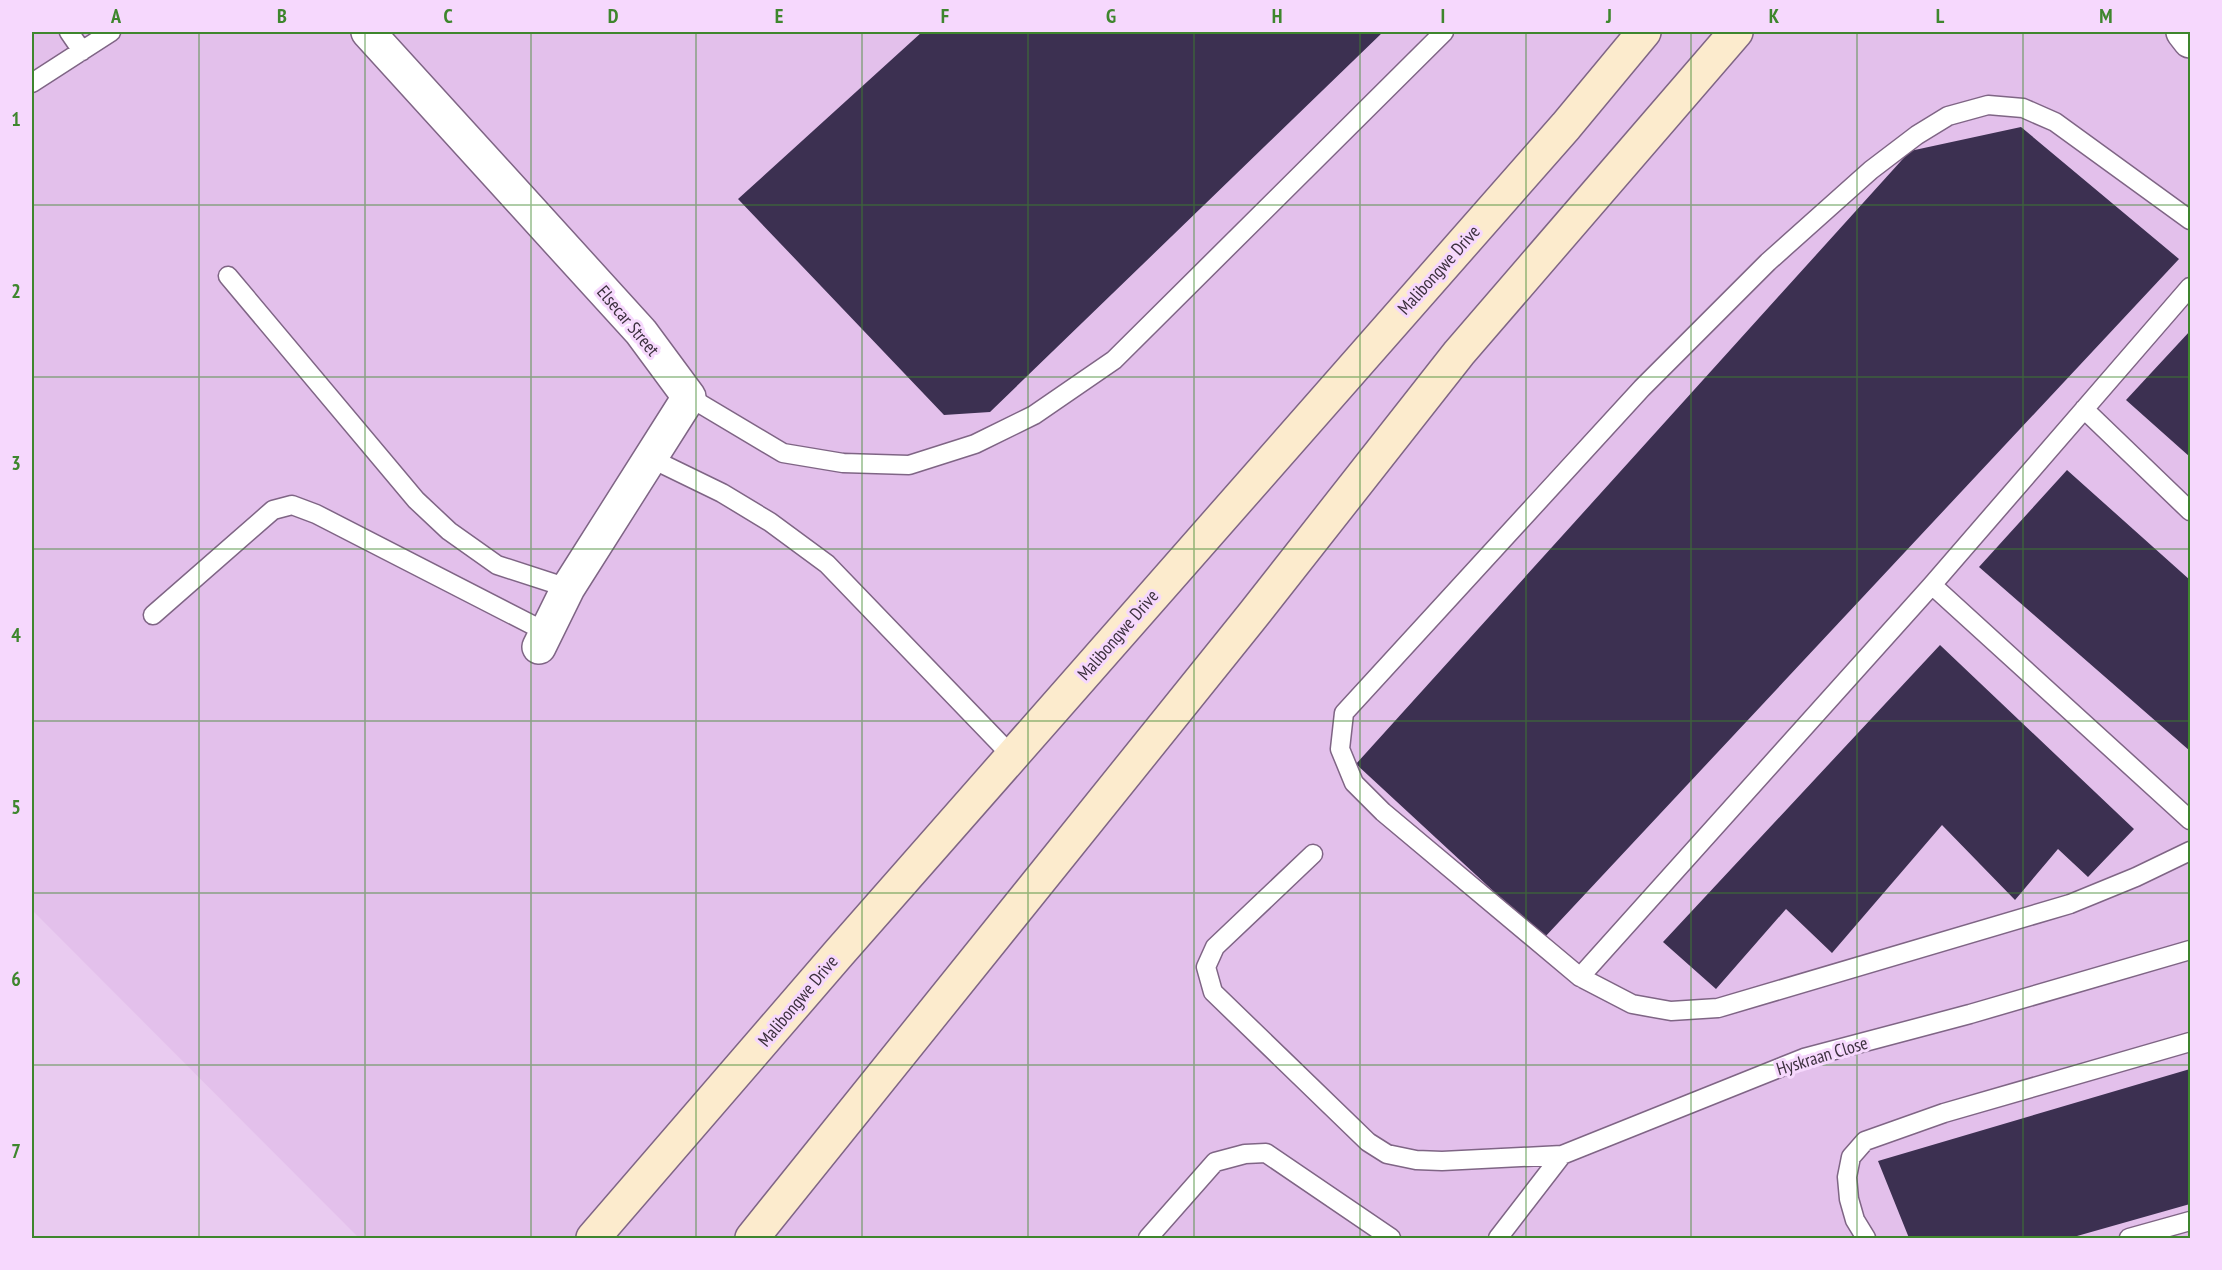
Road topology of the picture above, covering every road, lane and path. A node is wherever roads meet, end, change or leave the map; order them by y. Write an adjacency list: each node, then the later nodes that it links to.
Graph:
1 (69, 32): 9 (lane)
2 (111, 32): 9 (lane)
3 (368, 32): 14 (street, Elsecar Street)
4 (1444, 32): 14 (lane)
5 (1644, 32): 22 (main road, Malibongwe Drive)
6 (1736, 32): 32 (main road)
7 (2183, 32): 8 (street)
8 (2190, 41)
9 (82, 51): 10 (lane)
10 (32, 83)
11 (2190, 220): 27 (lane)
12 (228, 276): 19 (lane)
13 (2190, 287): 15 (lane)
14 (689, 397): 16 (street)
15 (2084, 409): 17 (lane); 18 (lane)
16 (650, 458): 19 (street); 22 (lane)
17 (2190, 511)
18 (1932, 585): 23 (lane); 27 (lane)
19 (568, 588): 21 (street)
20 (153, 615): 21 (lane)
21 (542, 640)
22 (1012, 756): 31 (main road, Malibongwe Drive)
23 (2190, 820)
24 (2190, 851): 27 (lane)
25 (1313, 854): 29 (lane)
26 (2190, 950): 29 (lane, Hyskraan Close)
27 (1580, 977)
28 (2190, 1042): 36 (lane)
29 (1562, 1155): 35 (lane)
30 (2190, 1221): 37 (lane)
31 (593, 1239)
32 (752, 1239)
33 (1148, 1239): 34 (lane)
34 (1391, 1239)
35 (1498, 1239)
36 (1866, 1239)
37 (2128, 1239)

